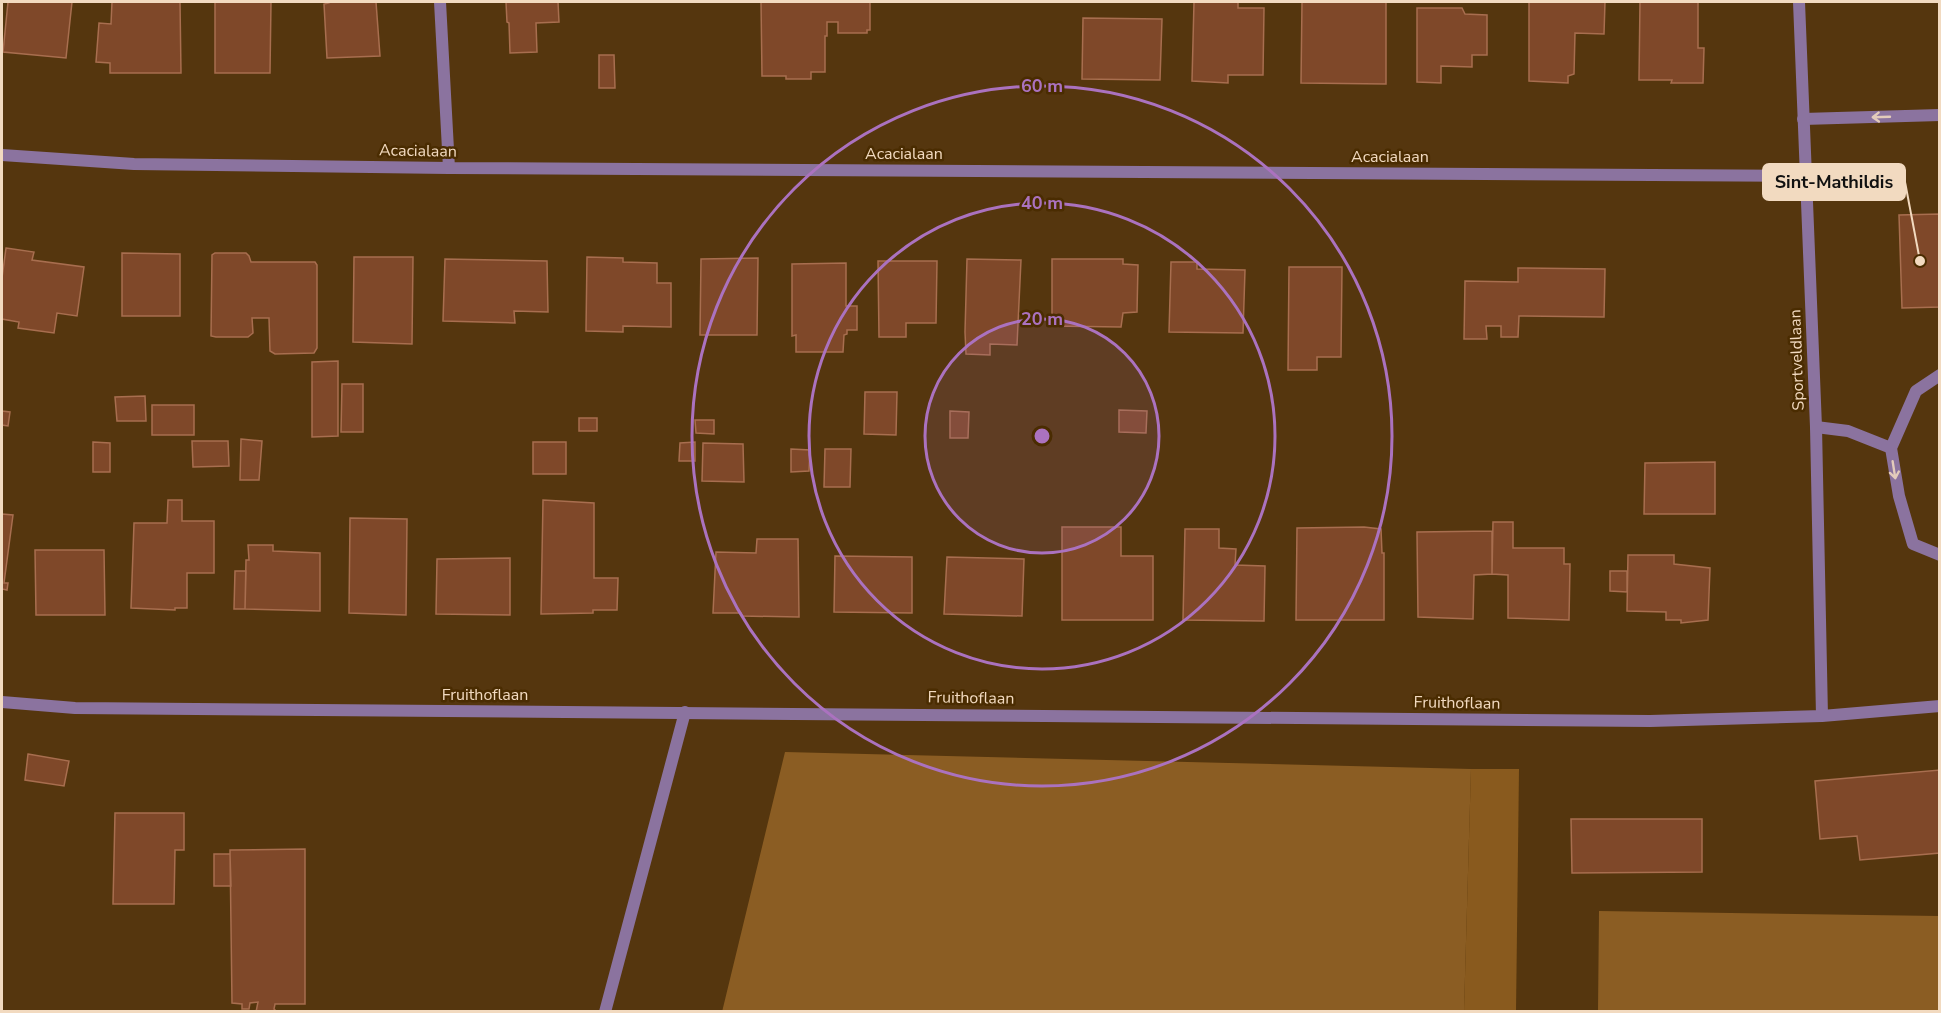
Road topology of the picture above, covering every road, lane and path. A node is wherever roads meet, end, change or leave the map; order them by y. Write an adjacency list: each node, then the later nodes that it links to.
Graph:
1 (440, 2): 6 (street)
2 (1799, 2): 4 (street, Sportveldlaan)
3 (1940, 115): 4 (street, one-way to 4)
4 (1803, 119): 7 (street, Sportveldlaan)
5 (2, 155): 6 (street, Acacialaan)
6 (449, 168): 7 (street, Acacialaan)
7 (1806, 176): 9 (street, Sportveldlaan)
8 (1940, 375): 10 (street)
9 (1816, 427): 10 (street); 15 (street, Sportveldlaan)
10 (1891, 448): 11 (street, one-way to 11)
11 (1940, 555)
12 (2, 702): 14 (street, Fruithoflaan)
13 (1940, 706): 15 (street, Fruithoflaan)
14 (686, 712): 15 (street, Fruithoflaan); 16 (street)
15 (1822, 717)
16 (605, 1011)

